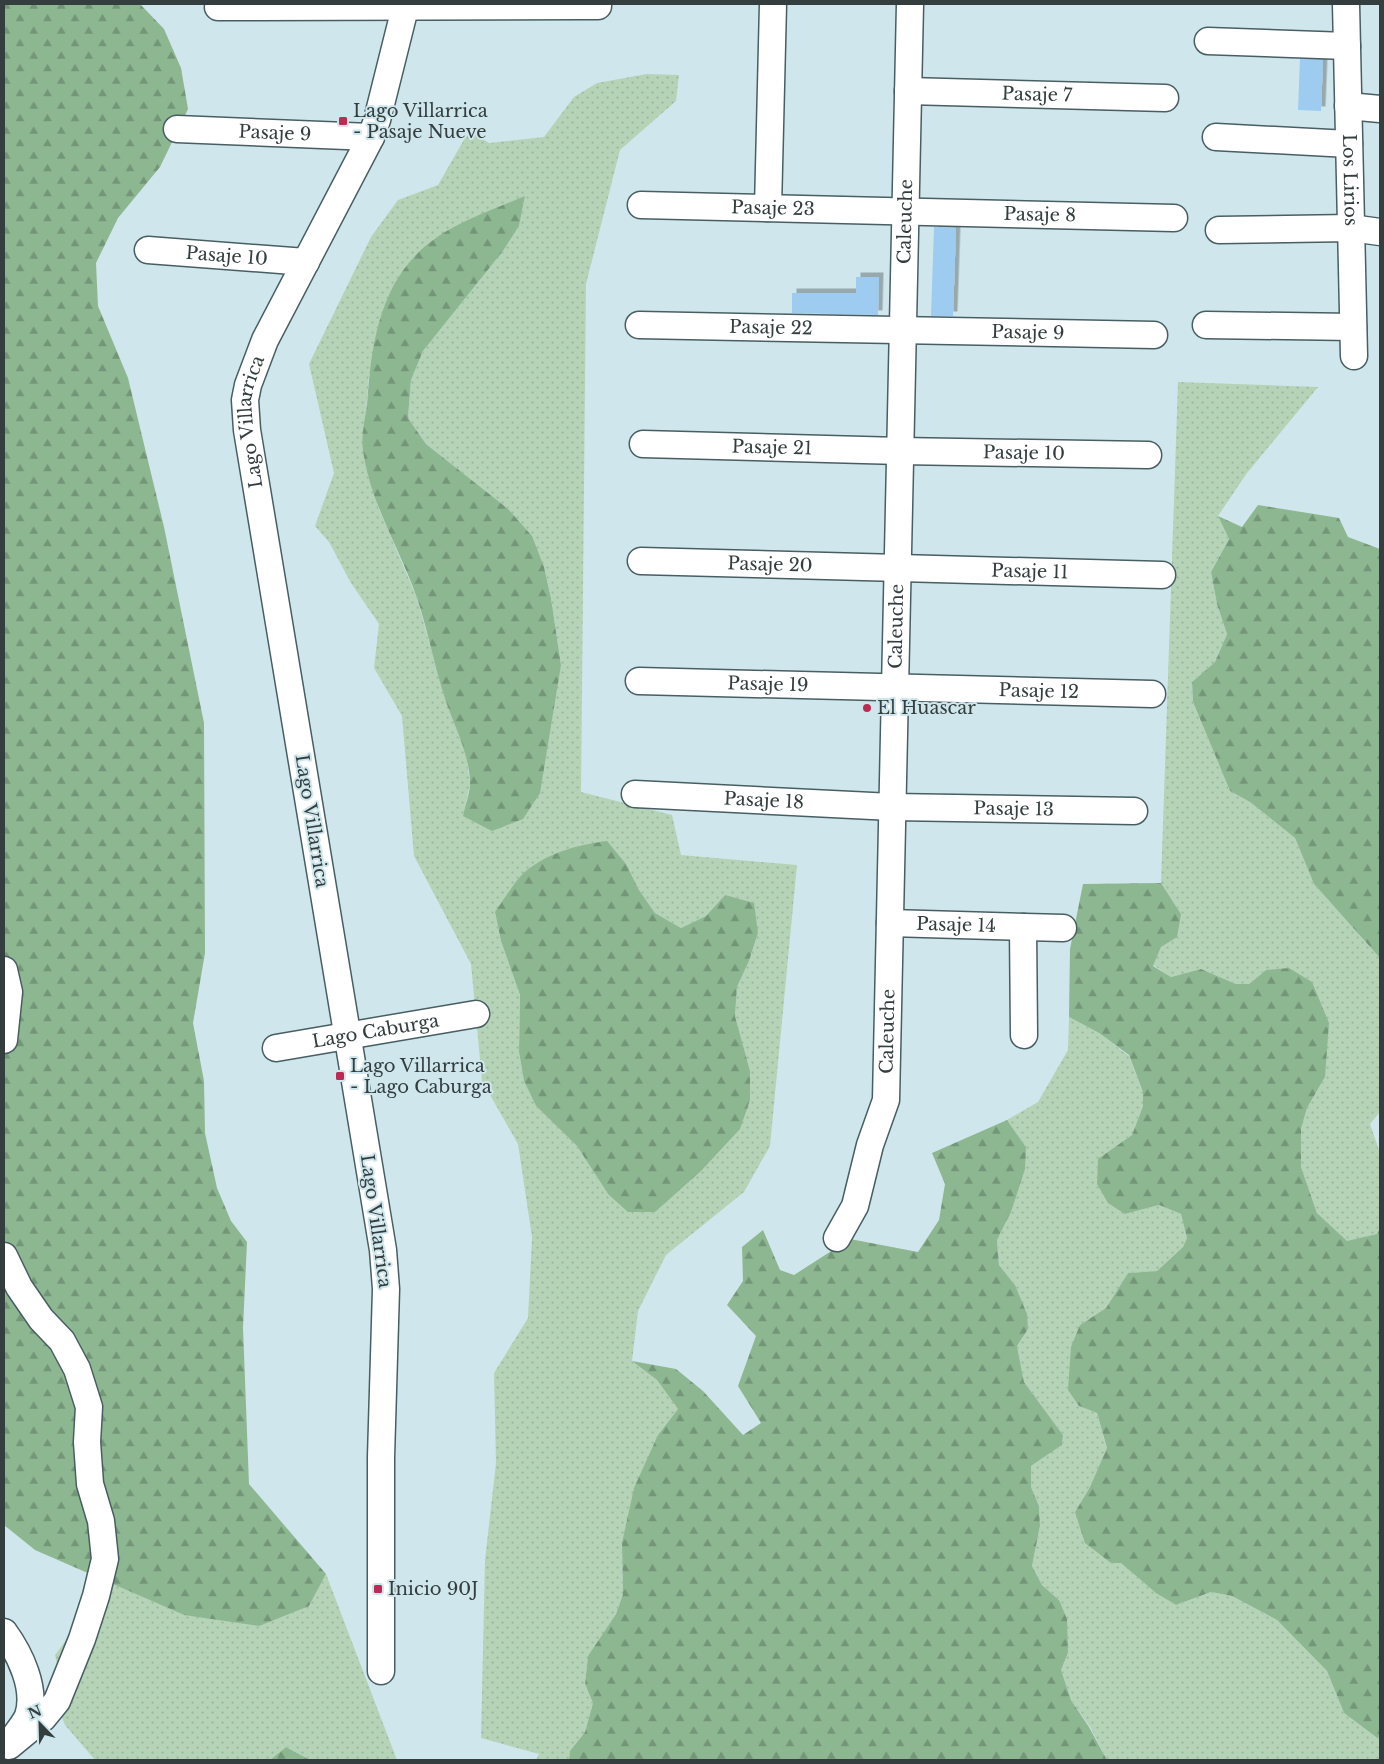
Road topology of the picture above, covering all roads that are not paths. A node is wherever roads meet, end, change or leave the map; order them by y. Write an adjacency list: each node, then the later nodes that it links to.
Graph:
1 (773, 4): 18 (street)
2 (910, 4): 9 (street, Caleuche)
3 (1346, 4): 8 (street, Los Lirios)
4 (406, 5): 5 (street); 6 (street); 14 (street, Lago Villarrica)
5 (598, 5)
6 (218, 7)
7 (1208, 41): 8 (street)
8 (1347, 46): 11 (street, Los Lirios)
9 (908, 90): 10 (street, Pasaje 7); 19 (street, Caleuche)
10 (1166, 98)
11 (1348, 106): 12 (street); 16 (street, Los Lirios)
12 (1380, 110)
13 (177, 129): 14 (street, Pasaje 9)
14 (371, 137): 25 (street, Lago Villarrica)
15 (1216, 137): 16 (street)
16 (1350, 144): 21 (street, Los Lirios)
17 (640, 205): 18 (street, Pasaje 23)
18 (768, 208): 19 (street, Pasaje 23)
19 (906, 212): 20 (street, Pasaje 8); 29 (street, Caleuche)
20 (1174, 218)
21 (1351, 228): 22 (street); 23 (street); 28 (street, Los Lirios)
22 (1219, 230)
23 (1380, 232)
24 (148, 250): 25 (street, Pasaje 10)
25 (306, 262): 50 (street, Lago Villarrica)
26 (639, 325): 29 (street, Pasaje 22)
27 (1206, 325): 28 (street)
28 (1353, 327): 31 (street, Los Lirios)
29 (903, 330): 30 (street, Pasaje 9); 33 (street, Caleuche)
30 (1154, 335)
31 (1354, 356)
32 (643, 444): 33 (street, Pasaje 21)
33 (900, 451): 34 (street, Pasaje 10); 36 (street, Caleuche)
34 (1148, 455)
35 (641, 561): 36 (street, Pasaje 20)
36 (898, 569): 37 (street, Pasaje 11); 39 (street, Caleuche)
37 (1162, 575)
38 (639, 681): 39 (street, Pasaje 19)
39 (895, 689): 40 (street, Pasaje 12); 42 (street, Caleuche)
40 (1152, 694)
41 (635, 794): 42 (street, Pasaje 18)
42 (892, 807): 43 (street, Pasaje 13); 44 (street, Caleuche)
43 (1134, 811)
44 (890, 923): 45 (street, Pasaje 14); 53 (street, Caleuche)
45 (1023, 927): 46 (street, Pasaje 14); 49 (street)
46 (1063, 928)
47 (4, 970): 51 (street)
48 (476, 1014): 50 (street, Lago Caburga)
49 (1024, 1035)
50 (347, 1036): 52 (street, Lago Caburga); 56 (street, Lago Villarrica)
51 (4, 1040)
52 (276, 1048)
53 (837, 1238)
54 (4, 1256): 57 (street)
55 (4, 1632): 58 (street)
56 (382, 1671)
57 (64, 1683): 58 (street); 59 (street)
58 (28, 1684): 59 (street)
59 (6, 1749)

